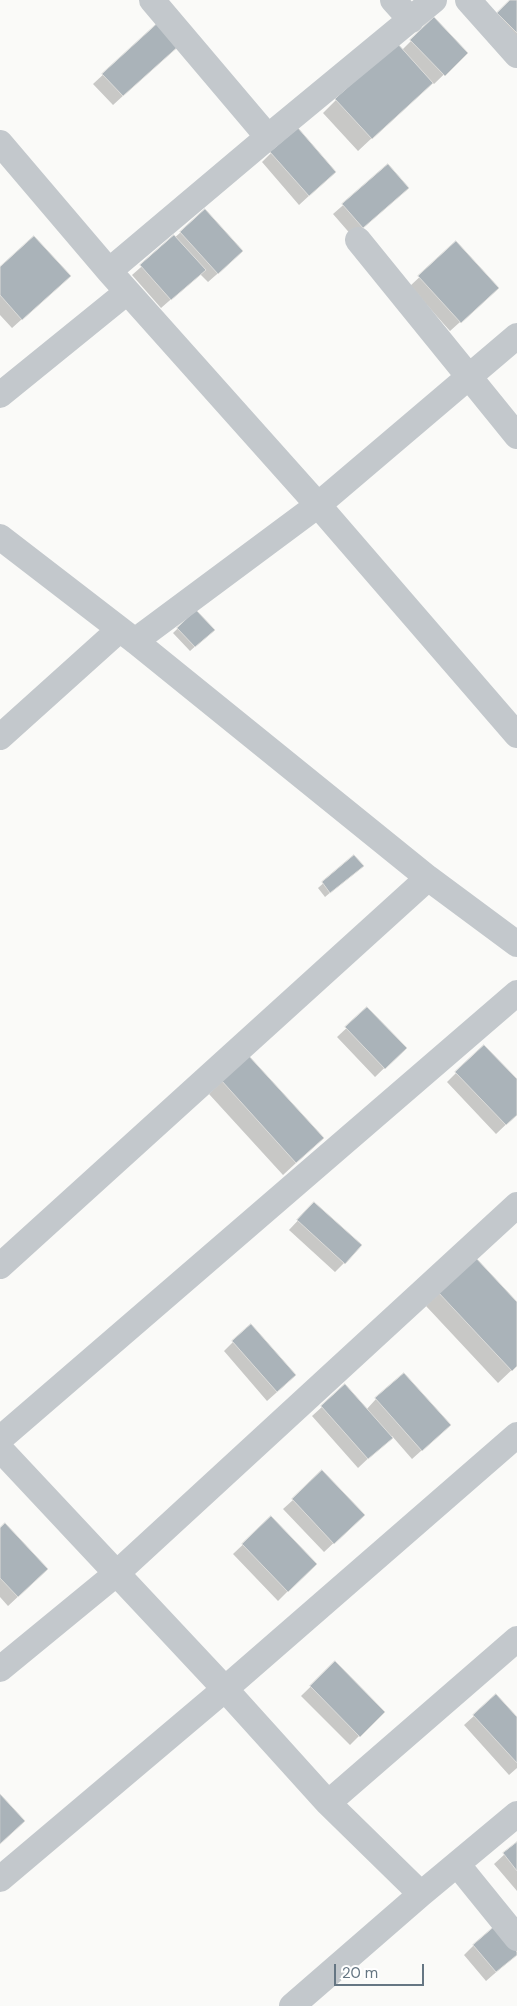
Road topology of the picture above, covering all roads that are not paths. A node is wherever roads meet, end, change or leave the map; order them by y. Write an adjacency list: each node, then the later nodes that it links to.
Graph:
1 (152, 0): 7 (street)
2 (393, 0): 5 (street)
3 (434, 0): 5 (street)
4 (468, 0): 6 (street)
5 (411, 20): 7 (street)
6 (517, 55)
7 (268, 137): 10 (street)
8 (0, 143): 10 (street)
9 (358, 240): 13 (street)
10 (109, 271): 11 (street)
11 (127, 292): 14 (street); 16 (street)
12 (517, 336): 13 (street)
13 (468, 377): 15 (street); 16 (street)
14 (0, 395)
15 (517, 436)
16 (318, 505): 18 (street); 19 (street)
17 (0, 537): 18 (street)
18 (127, 635): 20 (street); 21 (street)
19 (517, 735)
20 (0, 737)
21 (428, 878): 22 (street); 25 (street)
22 (517, 944)
23 (517, 993): 26 (street)
24 (517, 1206): 29 (street)
25 (0, 1266)
26 (0, 1439)
27 (516, 1439): 32 (street)
28 (0, 1449): 29 (street)
29 (117, 1573): 31 (street); 32 (street)
30 (517, 1639): 33 (street)
31 (0, 1669)
32 (225, 1689): 33 (street); 36 (street)
33 (328, 1803): 37 (street)
34 (517, 1814): 35 (street)
35 (457, 1864): 37 (street); 38 (street)
36 (0, 1879)
37 (421, 1894): 39 (street)
38 (517, 1938)
39 (292, 2006)

